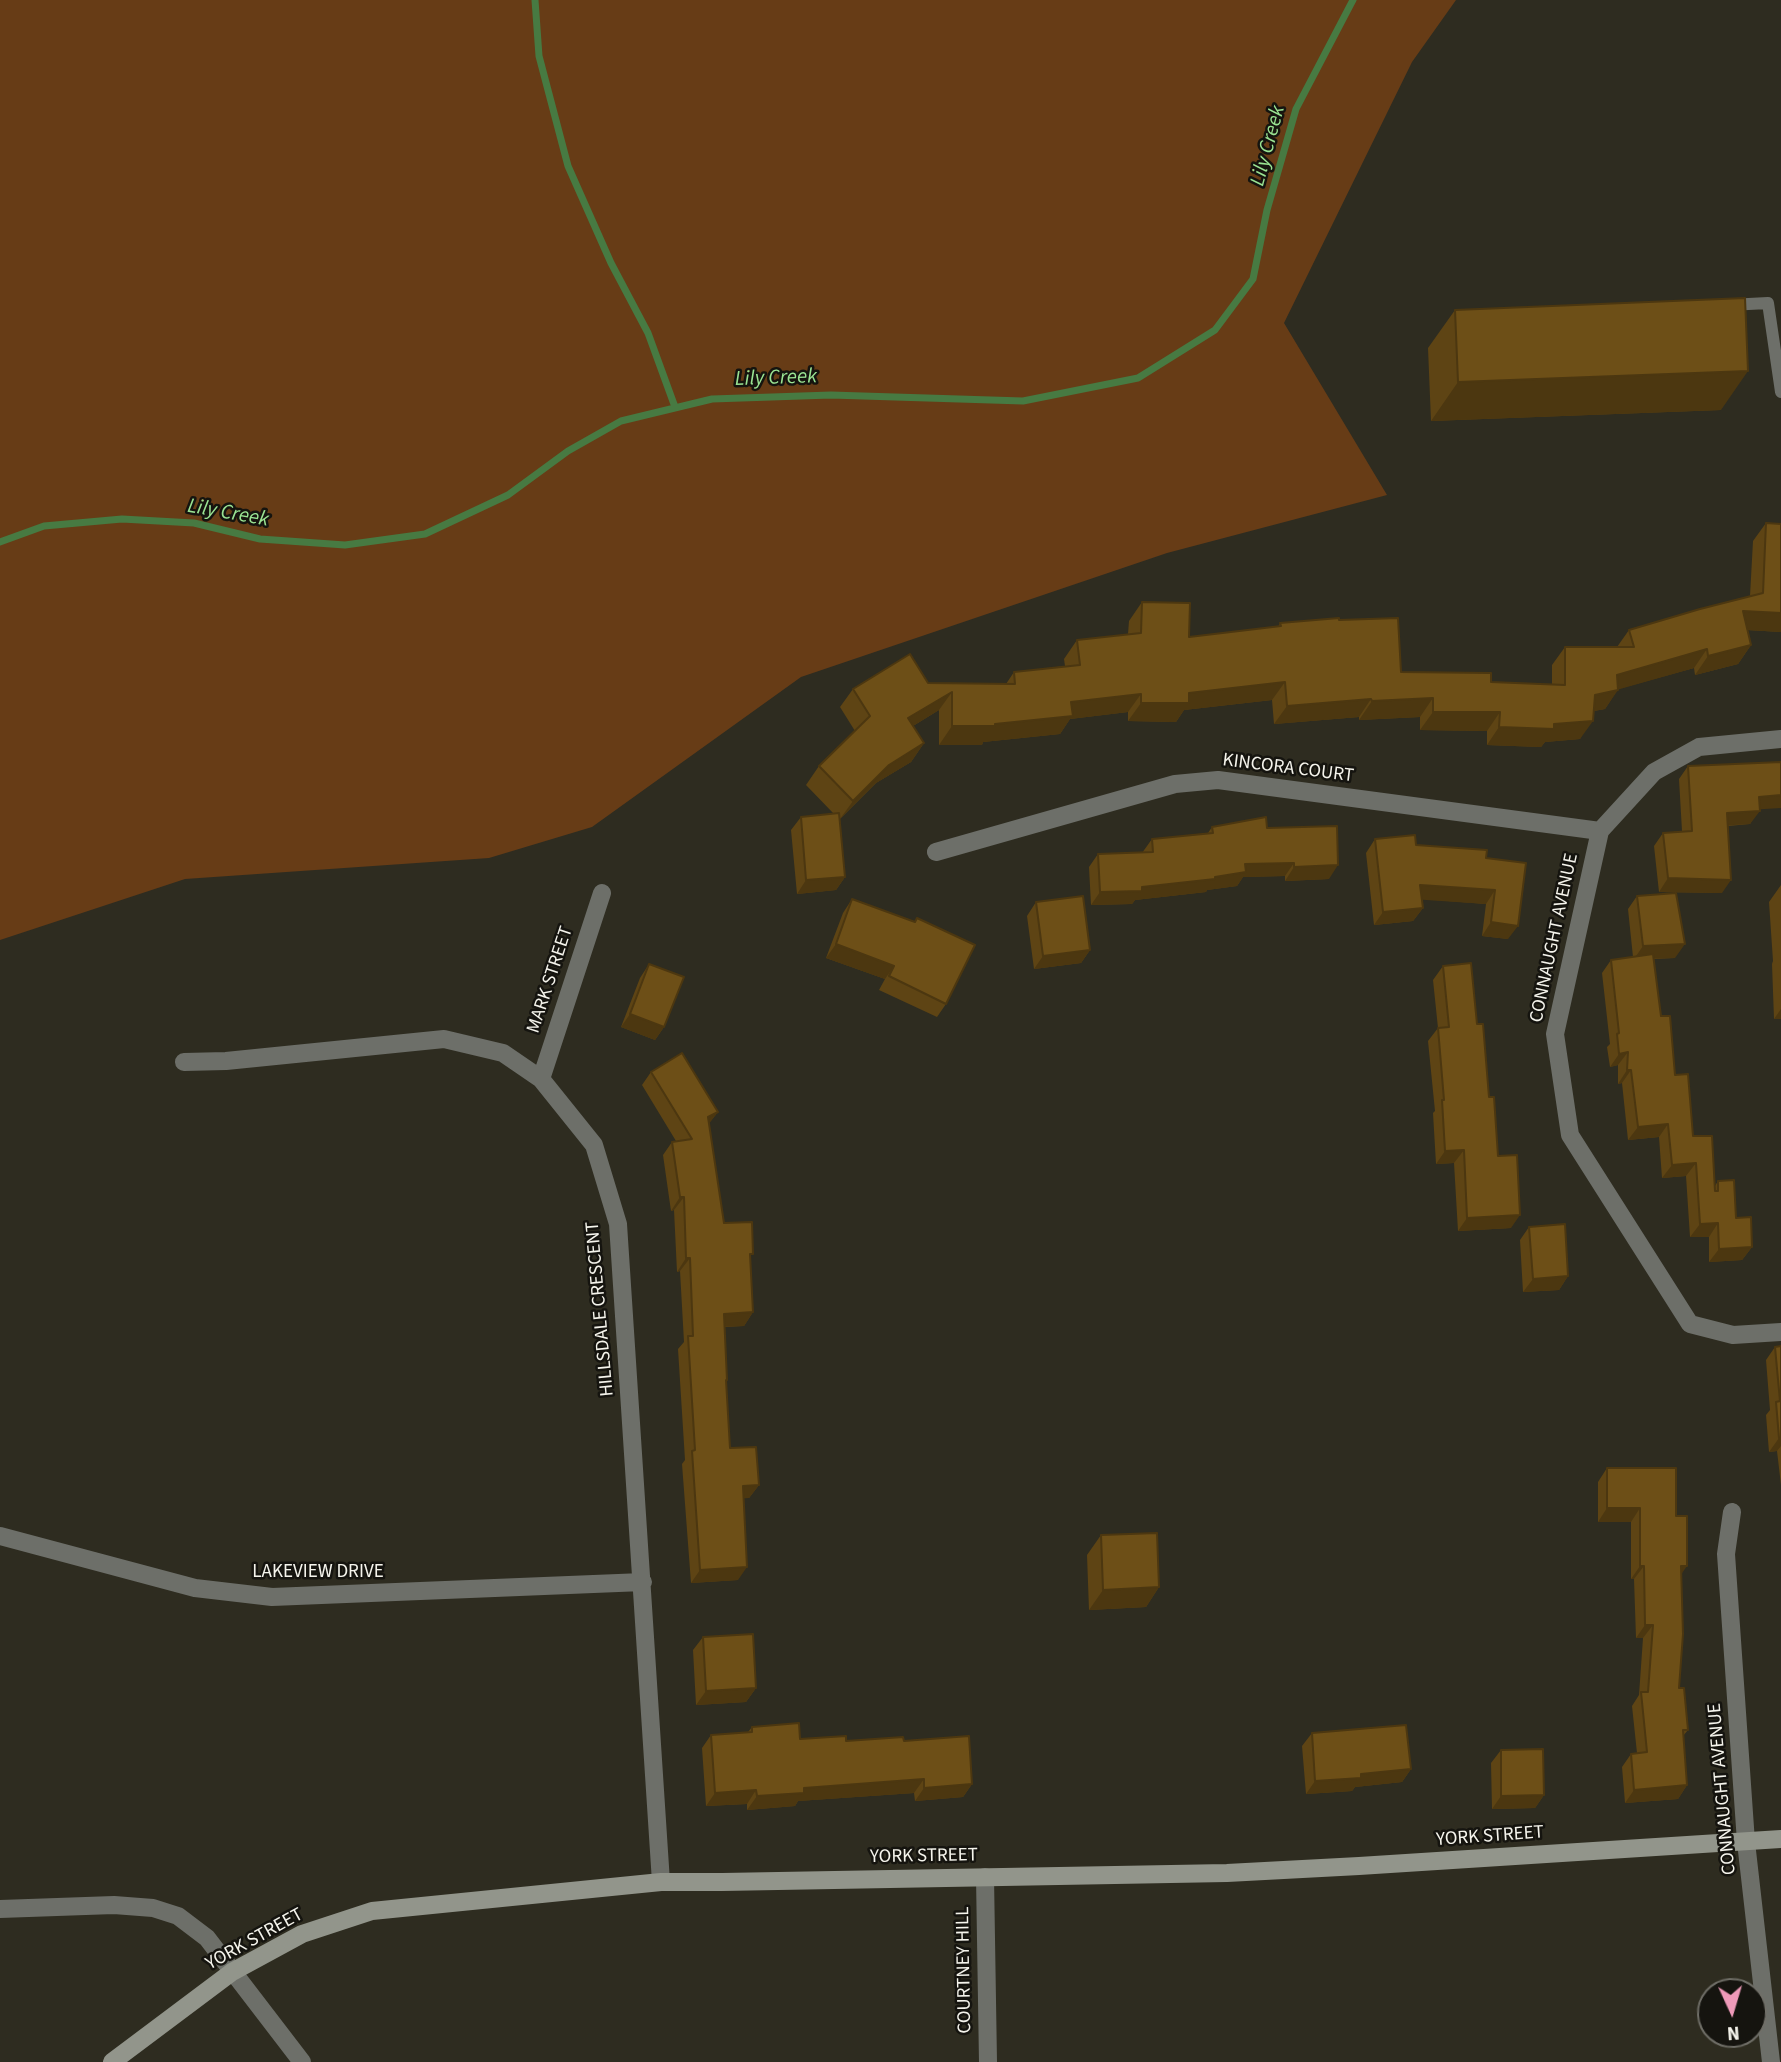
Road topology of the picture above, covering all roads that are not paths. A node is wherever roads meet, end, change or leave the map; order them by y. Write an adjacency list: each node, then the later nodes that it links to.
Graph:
1 (1720, 306): 2 (lane)
2 (1781, 392)
3 (1781, 739): 4 (street, CONNAUGHT AVENUE)
4 (1600, 831): 5 (street, KINCORA COURT); 9 (street, CONNAUGHT AVENUE)
5 (936, 852)
6 (602, 893): 8 (street, MARK STREET)
7 (184, 1062): 8 (street, HILLSDALE CRESCENT)
8 (541, 1079): 12 (street, HILLSDALE CRESCENT)
9 (1781, 1332)
10 (1732, 1512): 14 (street, CONNAUGHT AVENUE)
11 (0, 1536): 12 (street, LAKEVIEW DRIVE)
12 (643, 1583): 16 (street, HILLSDALE CRESCENT)
13 (1781, 1839): 14 (street, YORK STREET)
14 (1746, 1842): 15 (street, YORK STREET); 22 (street, CONNAUGHT AVENUE)
15 (985, 1877): 16 (street, YORK STREET); 21 (street, COURTNEY HILL)
16 (661, 1882): 18 (street, YORK STREET)
17 (0, 1909): 18 (street)
18 (232, 1972): 19 (street, YORK STREET); 20 (street)
19 (112, 2062)
20 (302, 2062)
21 (988, 2062)
22 (1771, 2062)

